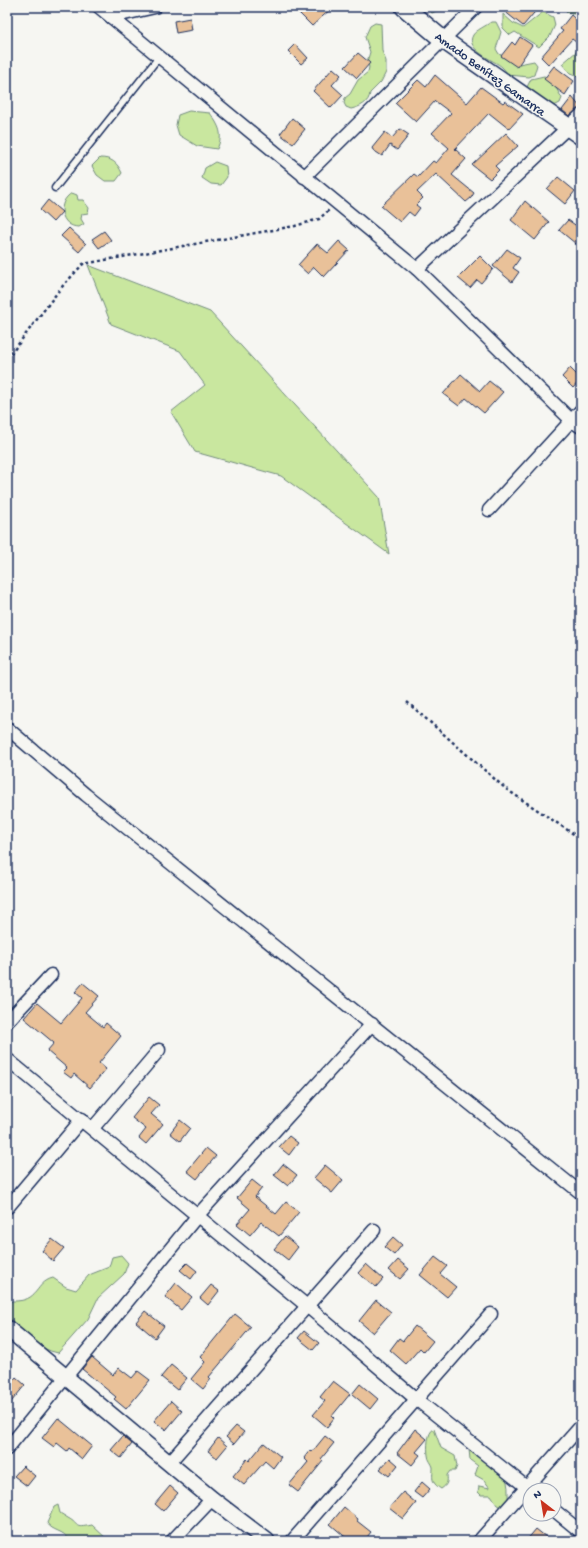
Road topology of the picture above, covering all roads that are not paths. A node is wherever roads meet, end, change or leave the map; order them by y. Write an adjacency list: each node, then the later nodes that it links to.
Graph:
1 (98, 7): 5 (street)
2 (155, 7): 5 (street)
3 (404, 7): 6 (main road, Amado Benítez Gamarra)
4 (476, 7): 6 (street)
5 (111, 17): 7 (street)
6 (442, 39): 9 (main road, Amado Benítez Gamarra); 10 (street)
7 (159, 57): 10 (street); 11 (lane)
8 (581, 115): 9 (street)
9 (574, 132): 12 (street)
10 (304, 176): 12 (street)
11 (55, 188)
12 (417, 269): 14 (street)
13 (581, 410): 14 (street)
14 (576, 423): 15 (street)
15 (488, 510)
16 (7, 728): 19 (street)
17 (51, 975): 18 (street)
18 (7, 1022)
19 (372, 1024): 24 (street); 26 (street)
20 (159, 1050): 23 (street)
21 (7, 1059): 22 (street)
22 (82, 1119): 23 (street); 25 (street)
23 (93, 1128): 26 (street)
24 (581, 1193)
25 (8, 1207)
26 (198, 1215): 28 (street); 31 (street)
27 (374, 1230): 28 (street)
28 (307, 1306): 32 (street); 35 (street)
29 (491, 1314): 32 (street)
30 (7, 1328): 31 (street)
31 (66, 1377): 34 (street); 35 (street)
32 (416, 1399): 37 (street); 44 (street)
33 (581, 1426): 36 (street)
34 (7, 1449)
35 (169, 1463): 39 (street)
36 (534, 1482)
37 (522, 1484)
38 (522, 1495): 45 (street)
39 (212, 1499): 42 (street); 43 (street)
40 (562, 1517): 41 (street)
41 (581, 1532)
42 (172, 1541)
43 (267, 1541)
44 (292, 1541)
45 (479, 1541)

